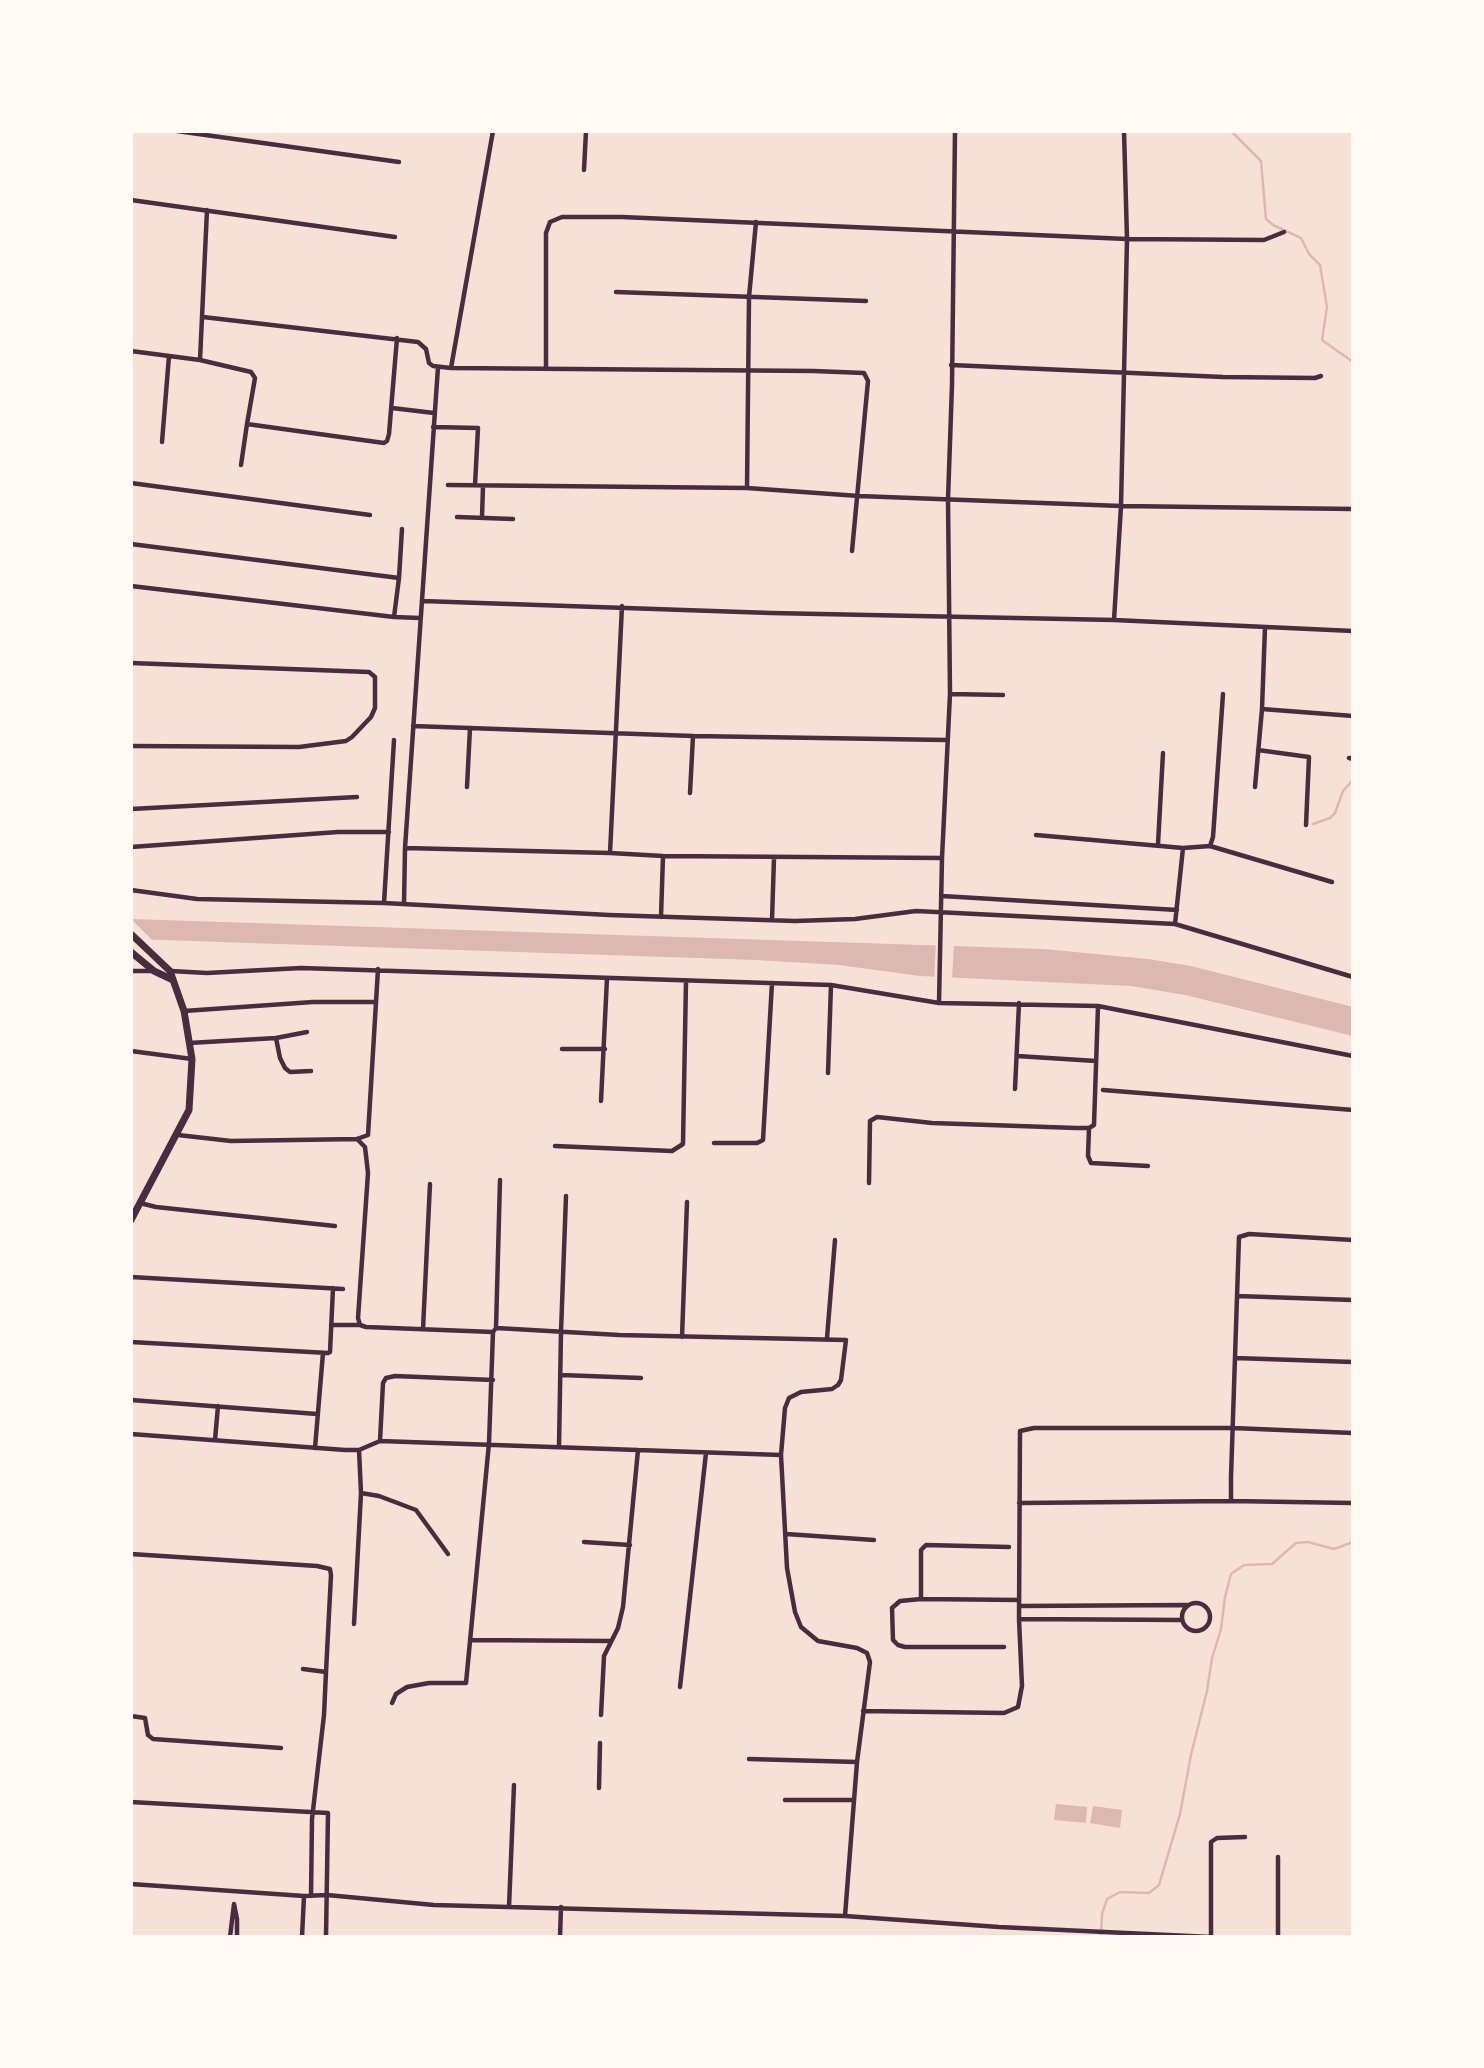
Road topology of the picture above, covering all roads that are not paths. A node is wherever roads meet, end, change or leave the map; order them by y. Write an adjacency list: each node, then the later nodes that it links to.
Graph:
1 (177, 131): 6 (street)
2 (493, 131): 25 (street)
3 (586, 131): 7 (street)
4 (955, 131): 12 (street)
5 (1124, 131): 14 (street)
6 (399, 162)
7 (584, 170)
8 (131, 200): 9 (street)
9 (206, 210): 13 (street); 18 (street)
10 (755, 222): 12 (street); 16 (street); 26 (street)
11 (1284, 232): 14 (street)
12 (954, 233): 14 (street); 23 (street)
13 (395, 237)
14 (1127, 239): 28 (street)
15 (615, 292): 16 (street)
16 (749, 297): 17 (street); 27 (street)
17 (866, 301)
18 (203, 317): 19 (street); 22 (street)
19 (397, 338): 24 (street); 30 (street)
20 (131, 351): 21 (street)
21 (169, 355): 22 (street); 34 (street)
22 (200, 360): 32 (street)
23 (951, 365): 28 (street); 42 (street)
24 (438, 367): 25 (street); 31 (street)
25 (451, 368): 26 (street)
26 (546, 369): 27 (street)
27 (750, 370): 40 (street); 41 (street)
28 (1124, 374): 29 (street); 43 (street)
29 (1321, 376)
30 (392, 408): 31 (street); 32 (street)
31 (434, 413): 33 (street)
32 (247, 424): 35 (street)
33 (433, 427): 38 (street); 54 (street)
34 (162, 442)
35 (241, 465)
36 (131, 483): 45 (street)
37 (448, 485): 38 (street)
38 (475, 485): 39 (street)
39 (483, 486): 40 (street); 47 (street)
40 (747, 488): 41 (street)
41 (859, 496): 42 (street); 51 (street)
42 (948, 499): 43 (street); 57 (street)
43 (1121, 506): 44 (street); 59 (street)
44 (1353, 509)
45 (370, 515)
46 (457, 517): 47 (street)
47 (482, 517): 48 (street)
48 (513, 519)
49 (402, 529): 52 (street)
50 (131, 544): 52 (street)
51 (852, 551)
52 (399, 578): 56 (street)
53 (131, 586): 56 (street)
54 (422, 601): 55 (street); 58 (street)
55 (622, 606): 57 (street); 70 (street)
56 (394, 617): 58 (street)
57 (949, 617): 59 (street); 63 (street)
58 (420, 618): 68 (street)
59 (1114, 620): 60 (street)
60 (1265, 626): 61 (street); 66 (street)
61 (1353, 631)
62 (131, 663): 74 (street)
63 (950, 694): 65 (street); 73 (street)
64 (1223, 694): 86 (street)
65 (1003, 695)
66 (1262, 709): 67 (street); 75 (street)
67 (1353, 716)
68 (413, 726): 69 (street); 88 (street)
69 (470, 728): 70 (street); 77 (street)
70 (618, 733): 71 (street); 90 (street)
71 (693, 736): 73 (street); 79 (street)
72 (394, 740): 83 (street)
73 (946, 740): 93 (street)
74 (131, 746)
75 (1258, 750): 78 (street); 82 (street)
76 (1163, 753): 85 (street)
77 (467, 787)
78 (1255, 787)
79 (690, 793)
80 (357, 797): 81 (street)
81 (131, 808)
82 (1306, 825)
83 (389, 832): 87 (street); 97 (street)
84 (1036, 835): 85 (street)
85 (1158, 845): 89 (street)
86 (1210, 846): 89 (street); 94 (street)
87 (131, 847)
88 (404, 848): 90 (street); 98 (street)
89 (1183, 848): 99 (street)
90 (610, 853): 91 (street)
91 (663, 856): 92 (street); 101 (street)
92 (774, 858): 93 (street); 102 (street)
93 (942, 858): 96 (street)
94 (1332, 882)
95 (131, 890): 97 (street)
96 (942, 896): 99 (street); 100 (street)
97 (384, 904): 98 (street)
98 (404, 904): 101 (street)
99 (1177, 909): 103 (street)
100 (942, 914): 102 (street); 103 (street); 117 (street)
101 (661, 917): 102 (street)
102 (772, 920)
103 (1175, 924): 110 (street)
104 (131, 933): 109 (main road)
105 (134, 955): 108 (main road)
106 (378, 969): 109 (street); 111 (street); 116 (street)
107 (131, 971): 108 (street)
108 (154, 971): 109 (street); 112 (main road)
109 (170, 971): 112 (main road)
110 (1353, 977)
111 (607, 978): 113 (street); 125 (street)
112 (173, 980): 120 (main road)
113 (686, 981): 114 (street); 141 (street)
114 (772, 984): 115 (street); 140 (street)
115 (831, 985): 117 (street); 132 (street)
116 (376, 1002): 120 (street); 139 (street)
117 (939, 1003): 118 (street)
118 (1019, 1003): 119 (street); 127 (street)
119 (1098, 1006): 128 (street); 130 (street)
120 (184, 1011): 123 (main road)
121 (307, 1032): 122 (street)
122 (276, 1038): 123 (street); 131 (street)
123 (189, 1043): 129 (main road)
124 (562, 1049): 125 (street)
125 (605, 1049): 135 (street)
126 (131, 1051): 129 (street)
127 (1017, 1056): 130 (street); 133 (street)
128 (1350, 1056)
129 (192, 1059): 138 (main road)
130 (1097, 1061): 137 (street)
131 (311, 1071)
132 (828, 1073)
133 (1015, 1089)
134 (1103, 1090): 136 (street)
135 (601, 1101)
136 (1353, 1110)
137 (1089, 1128): 142 (street); 144 (street)
138 (178, 1135): 139 (street); 148 (main road)
139 (357, 1139): 159 (street)
140 (714, 1143)
141 (555, 1146)
142 (1148, 1166)
143 (500, 1180): 161 (street)
144 (869, 1183)
145 (430, 1184): 160 (street)
146 (566, 1196): 162 (street)
147 (687, 1202): 163 (street)
148 (140, 1203): 149 (main road); 150 (street)
149 (131, 1220)
150 (335, 1226)
151 (835, 1240): 164 (street)
152 (1353, 1240): 156 (street)
153 (131, 1277): 154 (street)
154 (332, 1289): 155 (street); 158 (street)
155 (343, 1289)
156 (1237, 1296): 157 (street); 167 (street)
157 (1353, 1300)
158 (331, 1325): 159 (street); 166 (street)
159 (360, 1325): 160 (street)
160 (422, 1329): 161 (street)
161 (495, 1330): 162 (street); 171 (street)
162 (561, 1332): 163 (street); 169 (street)
163 (682, 1337): 164 (street)
164 (827, 1338): 186 (street)
165 (131, 1342): 166 (street)
166 (323, 1353): 174 (street)
167 (1235, 1358): 168 (street); 175 (street)
168 (1353, 1362)
169 (561, 1375): 170 (street); 181 (street)
170 (641, 1378)
171 (493, 1380): 179 (street); 180 (street)
172 (131, 1399): 173 (street)
173 (218, 1406): 174 (street); 178 (street)
174 (317, 1413): 182 (street)
175 (1233, 1429): 176 (street); 188 (street); 189 (street)
176 (1351, 1433)
177 (131, 1434): 178 (street)
178 (215, 1440): 182 (street)
179 (380, 1441): 180 (street); 183 (street)
180 (489, 1443): 181 (street); 204 (street)
181 (559, 1447): 184 (street)
182 (315, 1448): 183 (street)
183 (359, 1450): 187 (street)
184 (638, 1450): 185 (street); 194 (street)
185 (706, 1454): 186 (street); 209 (street)
186 (782, 1455): 191 (street)
187 (361, 1493): 197 (street); 203 (street)
188 (1231, 1501): 189 (street); 190 (street)
189 (1019, 1503): 199 (street)
190 (1350, 1503)
191 (786, 1535): 192 (street); 211 (street)
192 (874, 1540)
193 (584, 1542): 194 (street)
194 (630, 1545): 205 (street)
195 (1009, 1547): 198 (street)
196 (131, 1554): 208 (street)
197 (448, 1554)
198 (921, 1599): 199 (street); 206 (street)
199 (1019, 1603): 200 (street); 201 (street)
200 (1187, 1605): 202 (street); 202 (street)
201 (1019, 1619): 202 (street); 211 (street)
202 (1182, 1620)
203 (355, 1624)
204 (470, 1640): 205 (street); 210 (street)
205 (611, 1641): 212 (street)
206 (1004, 1647)
207 (303, 1669): 208 (street)
208 (326, 1672): 223 (street)
209 (680, 1687)
210 (392, 1703)
211 (863, 1711): 217 (street)
212 (601, 1715)
213 (131, 1716): 215 (street)
214 (600, 1742): 219 (street)
215 (281, 1748)
216 (749, 1759): 217 (street)
217 (857, 1762): 221 (street)
218 (514, 1785): 231 (street)
219 (599, 1788)
220 (785, 1800): 221 (street)
221 (853, 1800): 233 (street)
222 (131, 1802): 223 (street)
223 (313, 1812): 228 (street); 229 (street)
224 (1245, 1837): 239 (street)
225 (1279, 1857): 240 (street)
226 (131, 1884): 227 (street)
227 (234, 1892): 229 (street); 230 (street)
228 (327, 1895): 229 (street); 231 (street); 237 (street)
229 (308, 1896): 236 (street)
230 (234, 1904): 234 (street); 235 (street)
231 (509, 1907): 232 (street)
232 (561, 1907): 233 (street); 238 (street)
233 (845, 1916): 239 (street)
234 (230, 1937)
235 (237, 1937)
236 (302, 1937)
237 (326, 1937)
238 (560, 1937)
239 (1211, 1937)
240 (1278, 1937)

